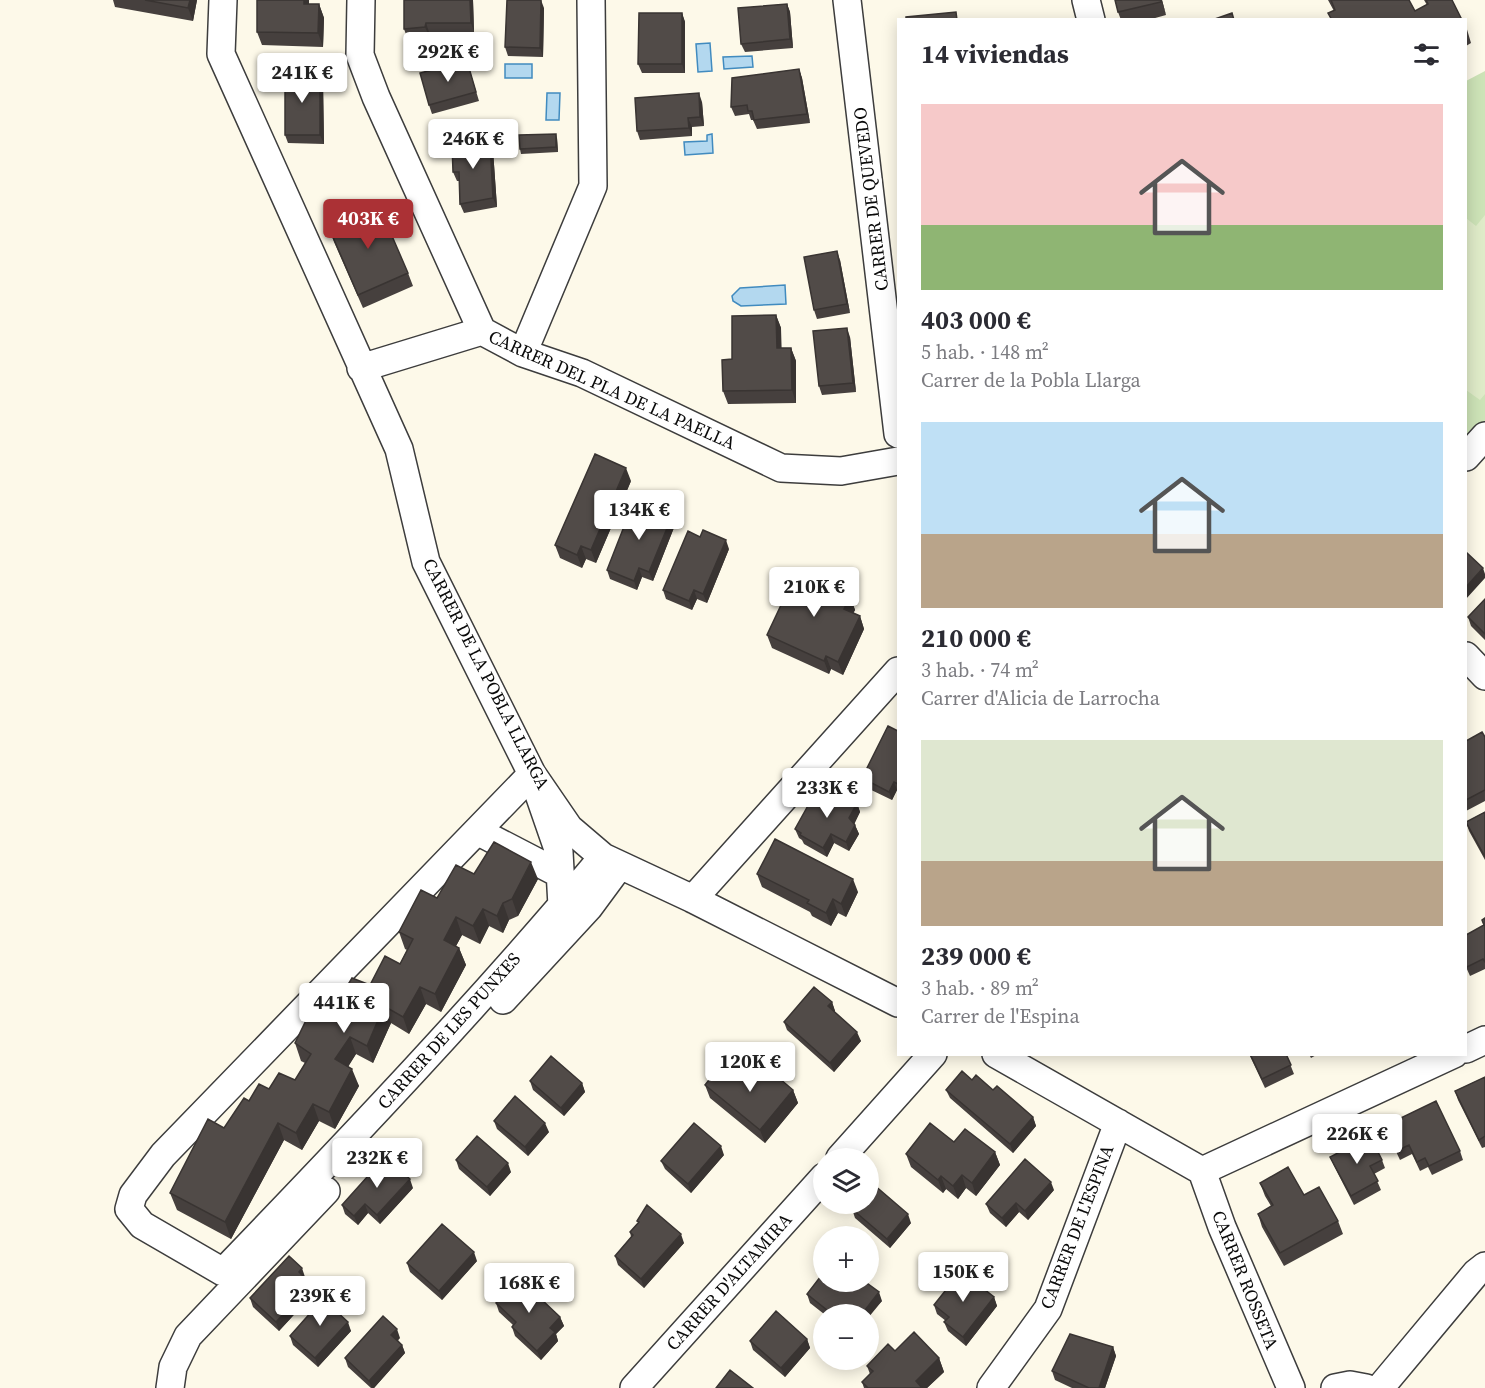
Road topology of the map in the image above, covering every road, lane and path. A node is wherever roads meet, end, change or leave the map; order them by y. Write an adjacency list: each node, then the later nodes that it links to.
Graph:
1 (223, 0): 9 (street, CARRER DE LA POBLA LLARGA)
2 (361, 0): 7 (street)
3 (591, 0): 8 (street)
4 (847, 0): 10 (street, CARRER DE QUEVEDO)
5 (1086, 0): 6 (street)
6 (1090, 18)
7 (482, 331): 8 (street, CARRER DEL PLA DE LA PAELLA); 9 (street, CARRER DEL PLA DE LA PAELLA)
8 (523, 353): 13 (street, CARRER DEL PLA DE LA PAELLA)
9 (362, 368): 17 (street, CARRER DE LA POBLA LLARGA)
10 (897, 425)
11 (1485, 436): 12 (street)
12 (1467, 456)
13 (897, 461)
14 (1467, 657): 16 (street)
15 (897, 672): 21 (street)
16 (1485, 676)
17 (532, 774): 18 (street, CARRER DE LES PUNXES); 19 (street, CARRER DE LA POBLA LLARGA); 20 (street)
18 (477, 831): 20 (street); 22 (street, CARRER DE LES PUNXES)
19 (611, 861): 21 (street, CARRER DE LA POBLA LLARGA); 22 (street, CARRER DE LES PUNXES); 34 (street)
20 (560, 874): 22 (street)
21 (693, 899): 23 (street, CARRER DE LA POBLA LLARGA)
22 (562, 906)
23 (897, 1002)
24 (1485, 1040): 25 (street)
25 (1467, 1049)
26 (931, 1056): 30 (street)
27 (1000, 1056): 29 (street)
28 (1451, 1056): 31 (street)
29 (1118, 1123): 31 (street); 36 (street, CARRER DE L'ESPINA)
30 (849, 1148)
31 (1202, 1171): 37 (street, CARRER ROSSETA)
32 (813, 1189): 35 (street, CARRER D'ALTAMIRA)
33 (1485, 1266): 40 (street)
34 (170, 1388)
35 (634, 1388)
36 (991, 1388)
37 (1291, 1388)
38 (1335, 1388): 39 (street)
39 (1366, 1388)
40 (1380, 1388)

